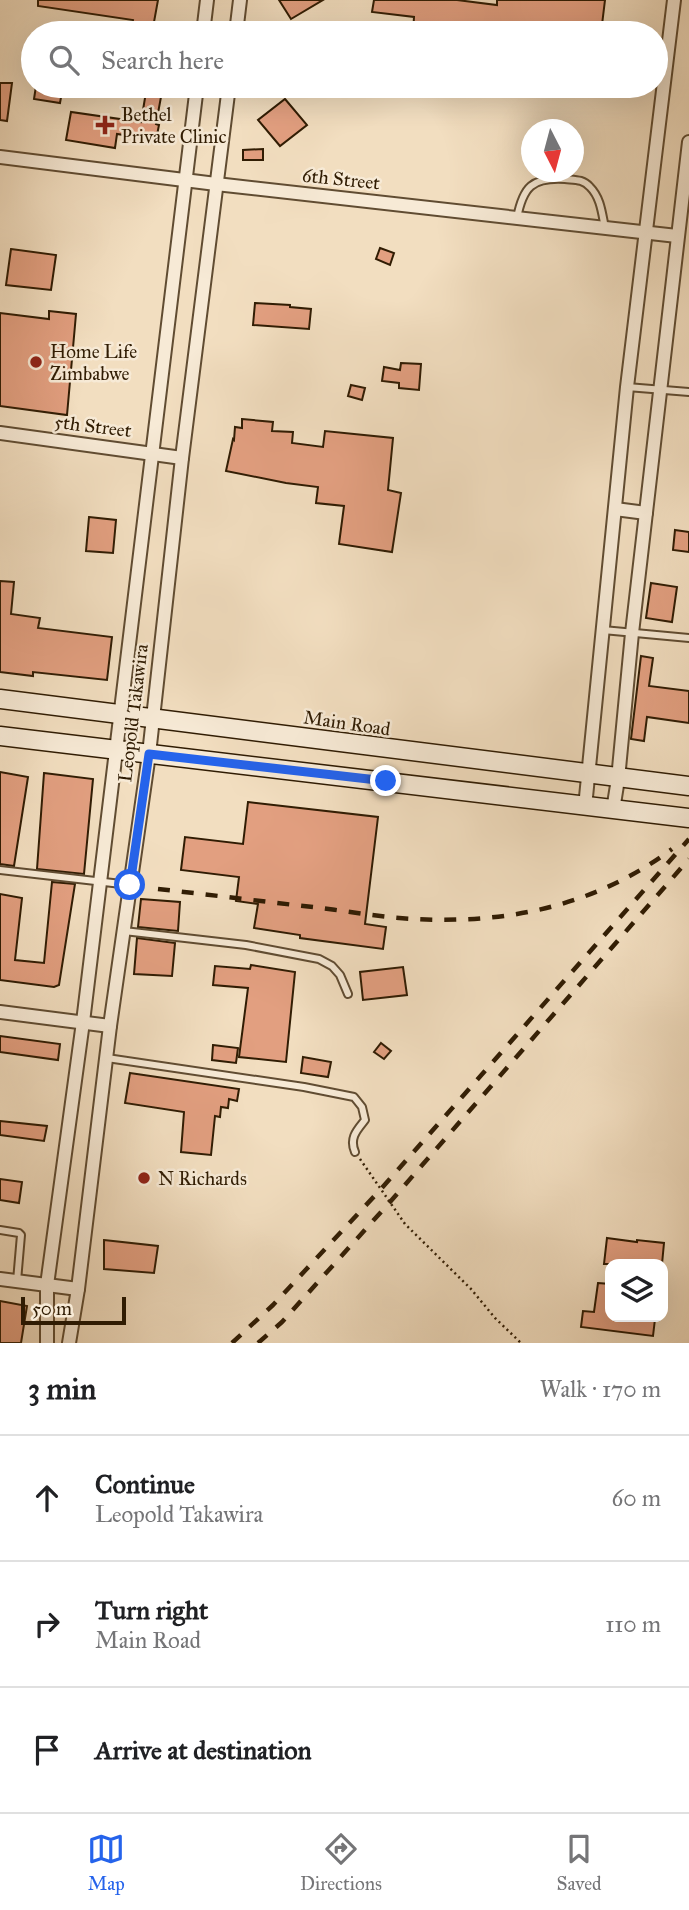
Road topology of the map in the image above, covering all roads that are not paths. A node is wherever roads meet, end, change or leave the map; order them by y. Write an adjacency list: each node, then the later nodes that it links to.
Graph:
1 (207, 0): 4 (street)
2 (240, 0): 5 (street)
3 (674, 0): 6 (street)
4 (204, 21)
5 (237, 21)
6 (668, 52)
7 (196, 98): 12 (street, Leopold Takawira)
8 (227, 98): 13 (street, Leopold Takawira)
9 (663, 98): 16 (street)
10 (689, 142): 17 (street)
11 (0, 157): 12 (street, 6th Street)
12 (186, 179): 13 (street, 6th Street); 22 (street, Leopold Takawira)
13 (216, 184): 14 (street, 6th Street); 23 (street, Leopold Takawira)
14 (517, 218): 15 (street, 6th Street); 15 (lane)
15 (605, 228): 16 (street, 6th Street)
16 (647, 233): 17 (street, 6th Street); 18 (street)
17 (677, 236): 19 (street)
18 (627, 387): 19 (lane); 24 (street)
19 (661, 389): 20 (lane); 25 (street)
20 (689, 392)
21 (0, 433): 22 (street, 5th Street)
22 (152, 453): 23 (street, 5th Street); 30 (street, Leopold Takawira)
23 (182, 458): 31 (street, Leopold Takawira)
24 (615, 509): 25 (street); 26 (street)
25 (646, 513): 27 (street)
26 (603, 630): 27 (lane); 36 (street)
27 (632, 633): 28 (lane); 37 (street)
28 (689, 638)
29 (0, 699): 30 (main road, Main Road)
30 (120, 713): 31 (main road, Main Road); 33 (street, Leopold Takawira)
31 (152, 718): 34 (main road, Main Road); 35 (street, Leopold Takawira)
32 (0, 736): 33 (main road)
33 (116, 749): 35 (main road); 44 (street, Leopold Takawira)
34 (393, 750): 36 (main road, Main Road); 38 (main road)
35 (149, 754): 38 (main road); 45 (street, Leopold Takawira)
36 (588, 774): 37 (main road, Main Road); 40 (street)
37 (618, 779): 39 (main road, Main Road); 41 (street)
38 (386, 781): 40 (main road)
39 (689, 786)
40 (585, 807): 41 (main road)
41 (613, 810): 42 (main road)
42 (689, 818)
43 (0, 870): 44 (lane)
44 (100, 882): 45 (lane); 49 (street, Leopold Takawira)
45 (130, 885): 46 (street, Leopold Takawira)
46 (124, 931): 47 (lane); 50 (street, Leopold Takawira)
47 (348, 994)
48 (0, 1012): 49 (street)
49 (83, 1022): 50 (street); 56 (street, Leopold Takawira)
50 (110, 1026): 51 (street, Leopold Takawira)
51 (107, 1058): 52 (lane); 57 (street, Leopold Takawira)
52 (355, 1152)
53 (0, 1230): 55 (lane)
54 (0, 1279): 55 (street)
55 (17, 1281): 56 (street)
56 (47, 1285): 57 (street); 58 (street, Leopold Takawira)
57 (78, 1289): 59 (street, Leopold Takawira)
58 (47, 1343)
59 (69, 1343)

